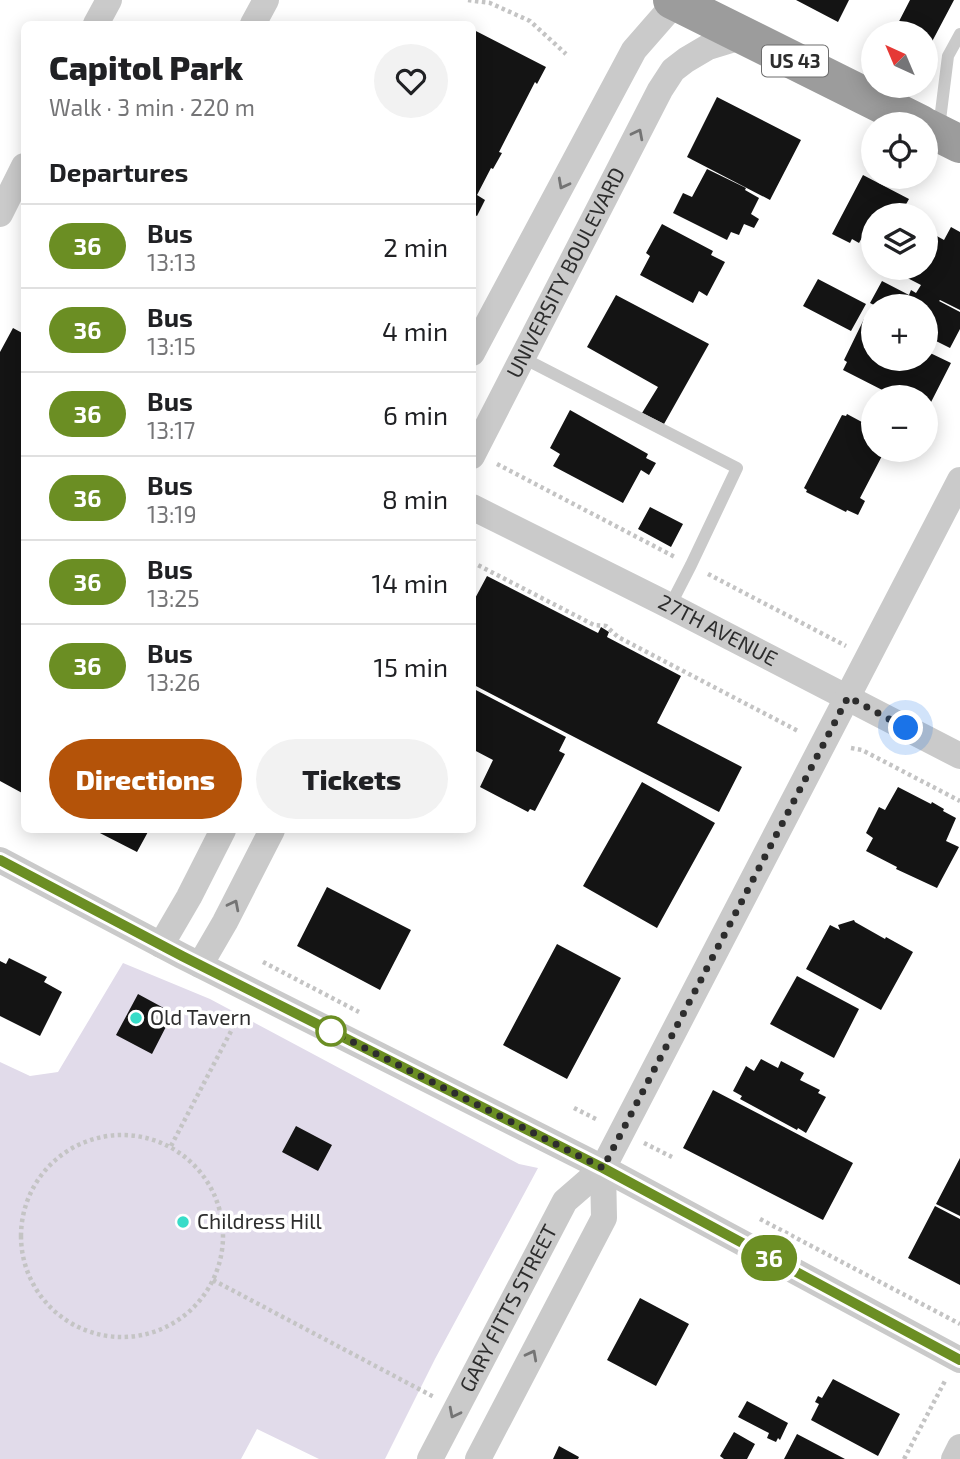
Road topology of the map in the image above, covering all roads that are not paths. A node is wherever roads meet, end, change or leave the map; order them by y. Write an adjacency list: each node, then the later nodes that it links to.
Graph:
1 (109, 0): 4 (street)
2 (266, 0): 5 (street)
3 (674, 1): 7 (highway, US 43); 8 (street, UNIVERSITY BOULEVARD)
4 (98, 21)
5 (255, 21)
6 (960, 34): 11 (lane)
7 (744, 36): 9 (street, UNIVERSITY BOULEVARD); 10 (highway, US 43)
8 (622, 73): 9 (street); 14 (street, UNIVERSITY BOULEVARD, one-way to 14)
9 (660, 90): 15 (street, UNIVERSITY BOULEVARD, one-way to 9)
10 (896, 112)
11 (938, 119)
12 (21, 172): 13 (street)
13 (0, 214)
14 (476, 345)
15 (523, 358): 16 (street, UNIVERSITY BOULEVARD); 19 (lane)
16 (476, 448)
17 (960, 480): 20 (street, GARY FITTS STREET)
18 (476, 509): 19 (street, 27TH AVENUE)
19 (670, 606): 20 (street, 27TH AVENUE)
20 (848, 697): 21 (street, 27TH AVENUE); 27 (street, GARY FITTS STREET)
21 (960, 756)
22 (221, 833): 25 (street)
23 (270, 833): 26 (street, one-way to 23)
24 (0, 860): 25 (street)
25 (160, 945): 26 (street)
26 (200, 965): 27 (street)
27 (603, 1168): 28 (street); 30 (street, GARY FITTS STREET, one-way to 30); 31 (street, GARY FITTS STREET, one-way to 27)
28 (954, 1367)
29 (960, 1447): 32 (street)
30 (430, 1459)
31 (478, 1459)
32 (954, 1459)

